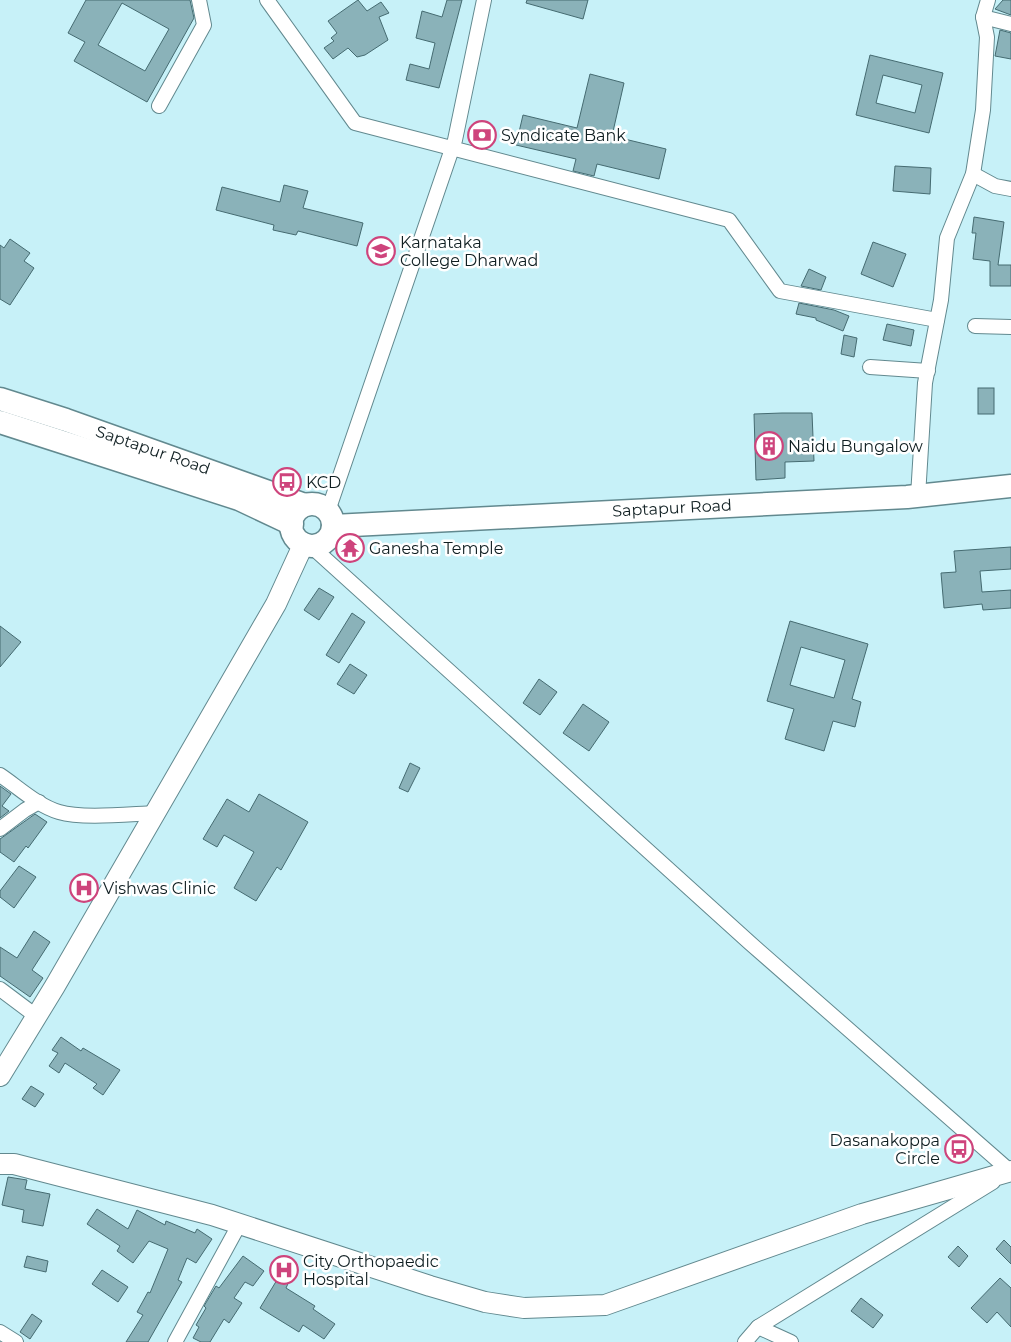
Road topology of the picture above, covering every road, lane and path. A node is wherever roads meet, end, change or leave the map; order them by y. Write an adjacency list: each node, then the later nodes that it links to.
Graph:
1 (199, 0): 7 (street)
2 (267, 0): 8 (street)
3 (484, 0): 8 (street)
4 (988, 0): 5 (street)
5 (983, 17): 6 (street); 9 (street)
6 (1011, 24)
7 (158, 106)
8 (451, 150): 11 (street); 21 (street)
9 (973, 174): 10 (street); 11 (street)
10 (1011, 189)
11 (937, 320): 15 (street)
12 (975, 326): 13 (street)
13 (1011, 328)
14 (870, 367): 15 (street)
15 (928, 371): 19 (street)
16 (0, 400): 20 (main road, Saptapur Road)
17 (0, 422): 22 (main road, Saptapur Road)
18 (1011, 486): 19 (main road, Saptapur Road)
19 (918, 496): 21 (main road, Saptapur Road)
20 (305, 505): 21 (main road); 22 (main road)
21 (330, 518): 23 (main road)
22 (292, 524): 23 (main road)
23 (308, 544): 26 (street); 32 (street)
24 (0, 775): 25 (street)
25 (39, 802): 26 (street); 27 (street)
26 (155, 813): 29 (street)
27 (0, 830)
28 (0, 989): 29 (street)
29 (36, 1016): 30 (street)
30 (0, 1076)
31 (0, 1164): 33 (street)
32 (1011, 1172): 33 (street); 34 (street)
33 (240, 1223): 37 (street)
34 (758, 1327): 38 (street); 39 (street)
35 (0, 1332): 36 (street)
36 (16, 1342)
37 (175, 1342)
38 (744, 1342)
39 (791, 1342)

